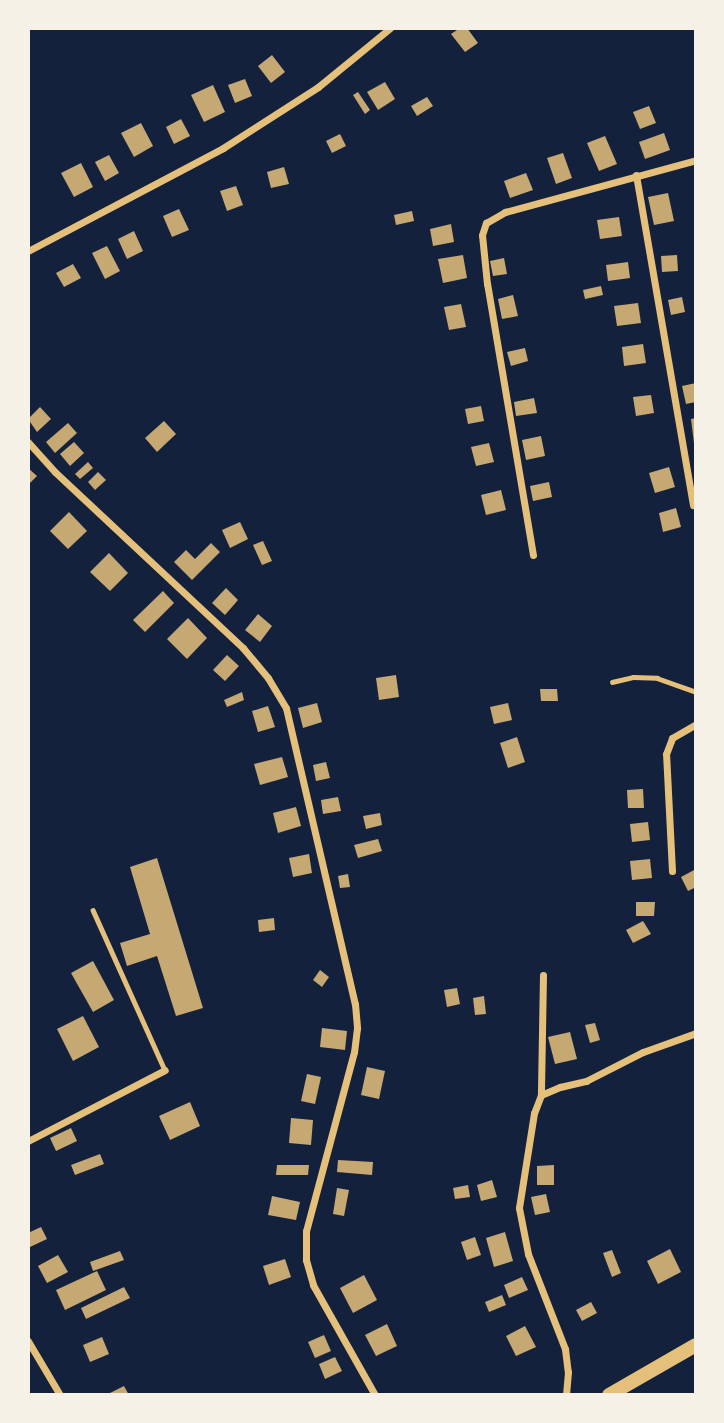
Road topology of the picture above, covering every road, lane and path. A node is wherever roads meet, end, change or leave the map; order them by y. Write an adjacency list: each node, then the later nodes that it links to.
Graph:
1 (390, 28): 4 (street)
2 (696, 160): 3 (street)
3 (636, 175): 6 (street); 7 (street)
4 (28, 251)
5 (28, 442): 21 (street)
6 (693, 505)
7 (533, 555)
8 (612, 682): 9 (lane)
9 (696, 692)
10 (696, 724): 11 (street)
11 (672, 871)
12 (93, 910): 15 (lane)
13 (543, 975): 16 (street)
14 (696, 1033): 16 (street)
15 (165, 1070): 17 (street)
16 (541, 1095): 22 (street)
17 (28, 1141)
18 (28, 1341): 20 (street)
19 (696, 1345): 23 (main road)
20 (60, 1395)
21 (375, 1395)
22 (566, 1395)
23 (609, 1395)

